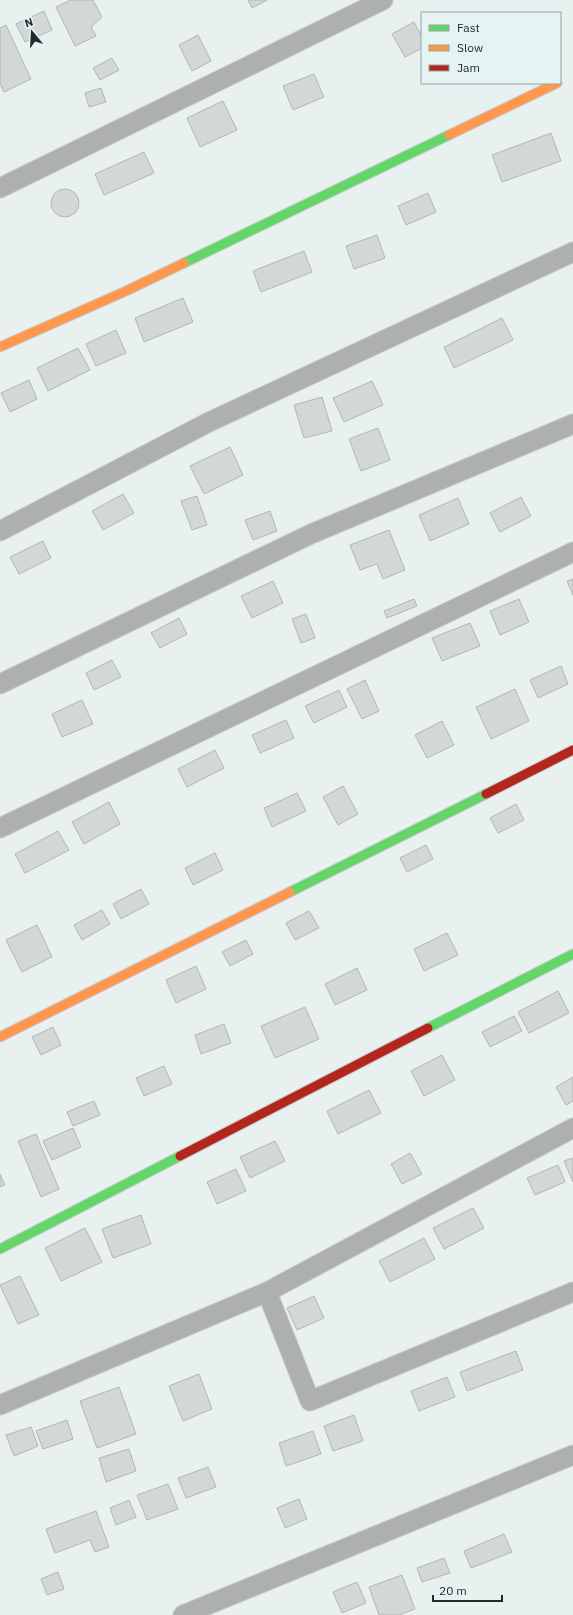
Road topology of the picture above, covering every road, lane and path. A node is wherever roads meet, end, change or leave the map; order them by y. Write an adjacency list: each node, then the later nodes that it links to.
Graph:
1 (383, 0): 3 (street)
2 (555, 84): 5 (street)
3 (0, 188)
4 (573, 252): 7 (street)
5 (0, 347)
6 (573, 424): 9 (street)
7 (0, 531)
8 (573, 552): 11 (street)
9 (0, 684)
10 (573, 750): 13 (street)
11 (0, 828)
12 (573, 954): 15 (street)
13 (0, 1037)
14 (573, 1128): 16 (street)
15 (0, 1249)
16 (267, 1292): 17 (street); 18 (street)
17 (573, 1292)
18 (0, 1405)
19 (573, 1455): 20 (street)
20 (183, 1615)

